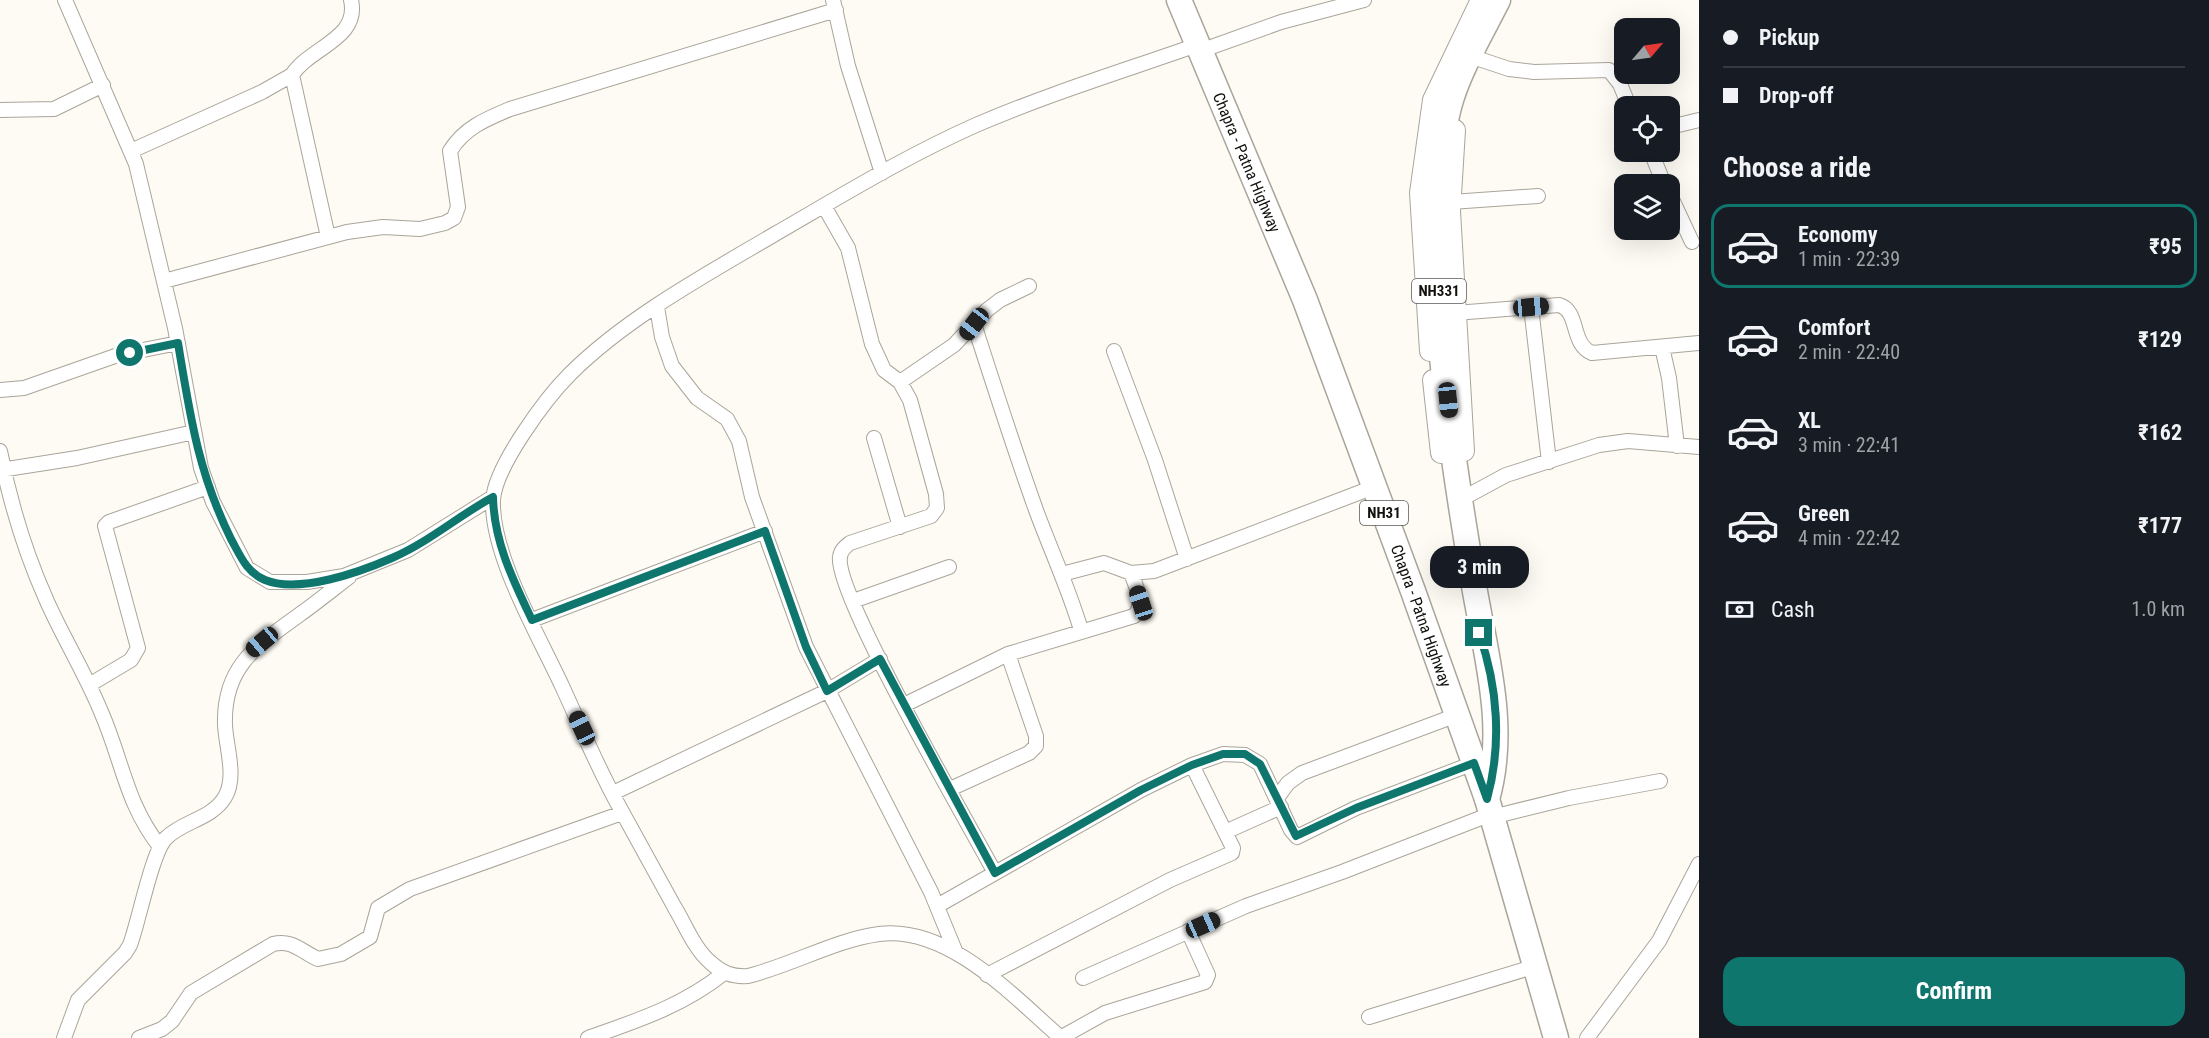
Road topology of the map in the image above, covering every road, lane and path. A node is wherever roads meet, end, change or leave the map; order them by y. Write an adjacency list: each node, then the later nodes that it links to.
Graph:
1 (65, 0): 12 (street)
2 (351, 0): 11 (street)
3 (1179, 0): 9 (highway, Chapra - Patna Highway / NH31)
4 (1364, 0): 9 (street)
5 (1481, 0): 59 (street)
6 (1498, 0): 59 (highway, NH331)
7 (1503, 0): 10 (street)
8 (834, 5): 18 (street); 23 (street)
9 (1198, 48): 18 (street); 45 (highway, Chapra - Patna Highway / NH31)
10 (1476, 58): 13 (street); 20 (street)
11 (292, 75): 17 (street); 23 (street)
12 (102, 85): 14 (street); 17 (street)
13 (1625, 96)
14 (0, 110)
15 (1699, 120): 16 (street)
16 (1680, 125)
17 (131, 151): 25 (street)
18 (882, 173): 21 (street)
19 (1538, 196): 20 (street)
20 (1451, 202): 29 (street)
21 (824, 206): 27 (street); 35 (street)
22 (1680, 216): 24 (street)
23 (328, 237): 25 (street)
24 (1692, 242)
25 (164, 281): 31 (street)
26 (1029, 286): 30 (street)
27 (657, 307): 47 (street); 49 (street)
28 (1531, 307): 29 (street); 33 (street); 42 (street)
29 (1455, 312): 46 (street)
30 (974, 324): 35 (street); 54 (street)
31 (178, 343): 36 (street); 37 (street)
32 (1699, 343): 33 (street)
33 (1662, 347): 39 (street)
34 (1114, 351): 50 (street)
35 (900, 382): 48 (street)
36 (0, 390)
37 (194, 432): 43 (street); 44 (street)
38 (874, 438): 48 (street)
39 (1677, 446): 40 (street); 42 (street)
40 (1699, 447)
41 (0, 451): 43 (street)
42 (1549, 462): 46 (street)
43 (2, 470): 61 (street)
44 (208, 487): 52 (street); 61 (street)
45 (1374, 487): 50 (street); 64 (highway, Chapra - Patna Highway / NH31)
46 (1469, 495): 59 (street)
47 (493, 497): 52 (street); 56 (street)
48 (900, 527): 55 (street)
49 (765, 531): 56 (street); 62 (street)
50 (1187, 559): 53 (street)
51 (949, 567): 55 (street)
52 (356, 572): 74 (street)
53 (1131, 573): 54 (street); 57 (street)
54 (1062, 574): 57 (street)
55 (853, 601): 60 (street)
56 (532, 620): 69 (street)
57 (1080, 630): 58 (street)
58 (1008, 654): 63 (street); 68 (street)
59 (1486, 654): 71 (highway, NH331)
60 (880, 659): 62 (street); 63 (street)
61 (89, 686): 74 (street)
62 (827, 691): 69 (street); 77 (street)
63 (904, 705): 68 (street)
64 (1457, 715): 65 (highway, Chapra - Patna Highway / NH31); 70 (street)
65 (1474, 763): 70 (street); 71 (highway, Chapra - Patna Highway / NH31)
66 (1192, 765): 70 (street); 73 (street); 76 (street)
67 (1660, 781): 71 (street)
68 (950, 789): 76 (street)
69 (613, 793): 72 (street)
70 (1279, 802): 73 (street)
71 (1490, 810): 78 (street); 80 (highway, Chapra - Patna Highway / NH31)
72 (622, 813): 81 (street); 86 (street)
73 (1225, 832): 82 (street)
74 (160, 847): 85 (street)
75 (1699, 864): 90 (street)
76 (995, 873): 77 (street)
77 (937, 906): 79 (street)
78 (1188, 932): 83 (street); 88 (street)
79 (956, 953): 81 (street); 82 (street)
80 (1536, 966): 84 (street); 89 (highway, Chapra - Patna Highway / NH31)
81 (724, 973): 87 (street)
82 (987, 975): 88 (street)
83 (1083, 978)
84 (1369, 1017)
85 (64, 1038)
86 (139, 1038)
87 (588, 1038)
88 (1061, 1038)
89 (1556, 1038)
90 (1587, 1038)

